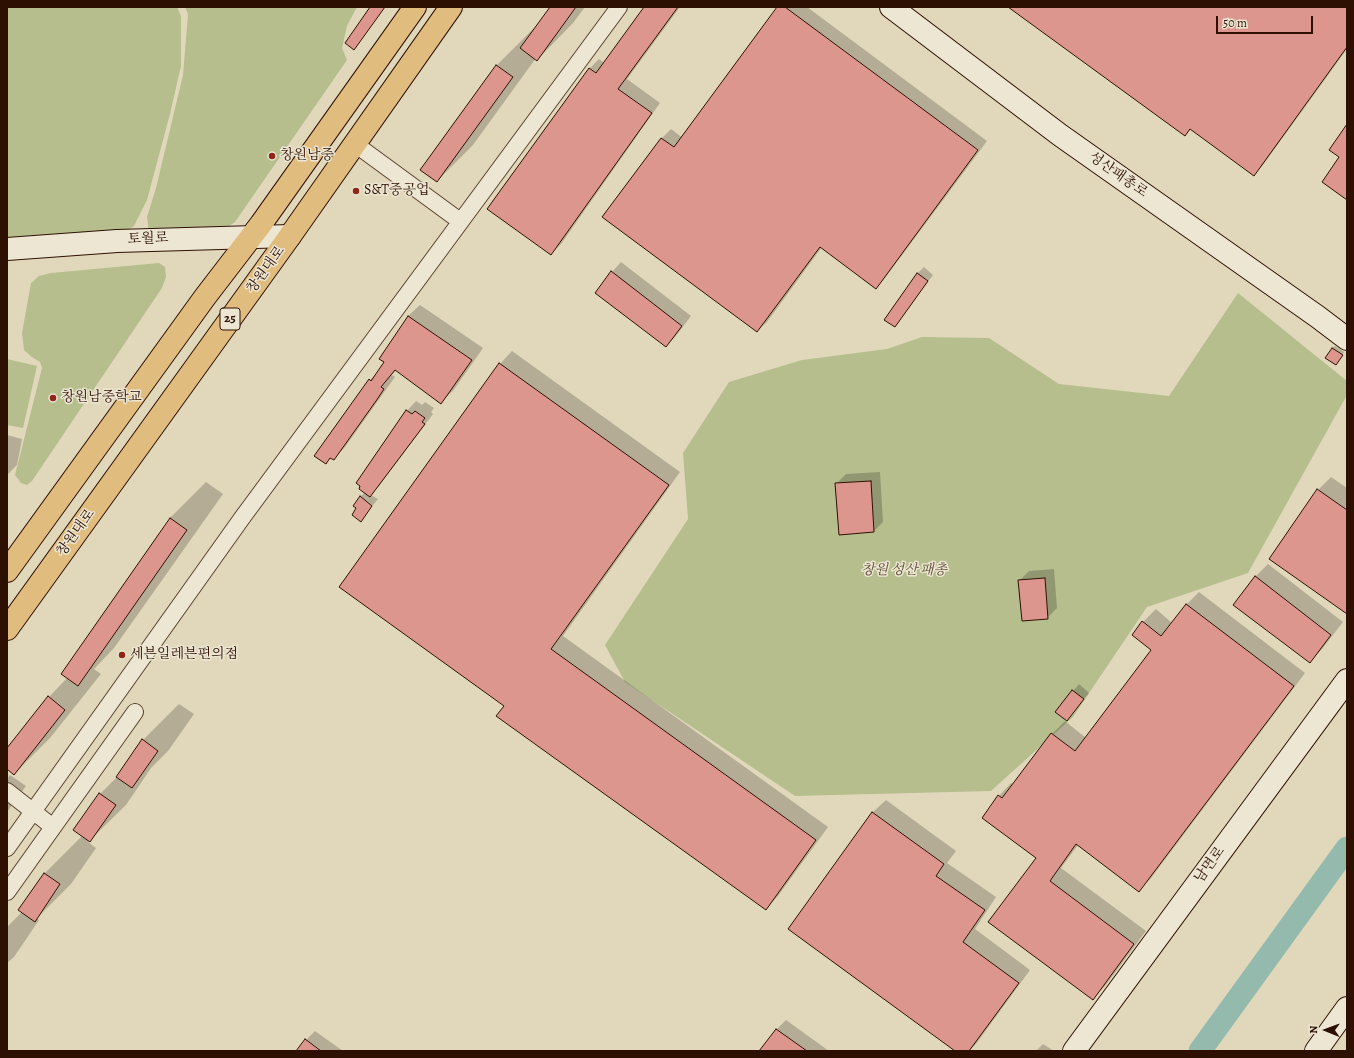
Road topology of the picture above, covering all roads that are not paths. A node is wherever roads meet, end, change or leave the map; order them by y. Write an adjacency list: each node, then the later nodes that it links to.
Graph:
1 (415, 7): 8 (main road, 25)
2 (452, 7): 5 (main road, 창원대로 / 25)
3 (618, 7): 6 (street)
4 (891, 7): 10 (street, 성산패총로)
5 (355, 144): 6 (street); 7 (main road, 창원대로 / 25)
6 (460, 221): 16 (street)
7 (290, 236): 8 (street, 토월로); 12 (main road, 창원대로 / 25)
8 (250, 238): 9 (street, 토월로); 11 (main road, 25)
9 (7, 249)
10 (1347, 339)
11 (7, 571)
12 (7, 629)
13 (1347, 680): 21 (street, 남면로)
14 (136, 712): 17 (street)
15 (7, 792): 16 (street)
16 (32, 812): 17 (street); 18 (street)
17 (53, 827): 19 (street)
18 (7, 848)
19 (7, 892)
20 (1347, 1008): 22 (street)
21 (1074, 1051)
22 (1316, 1051)

